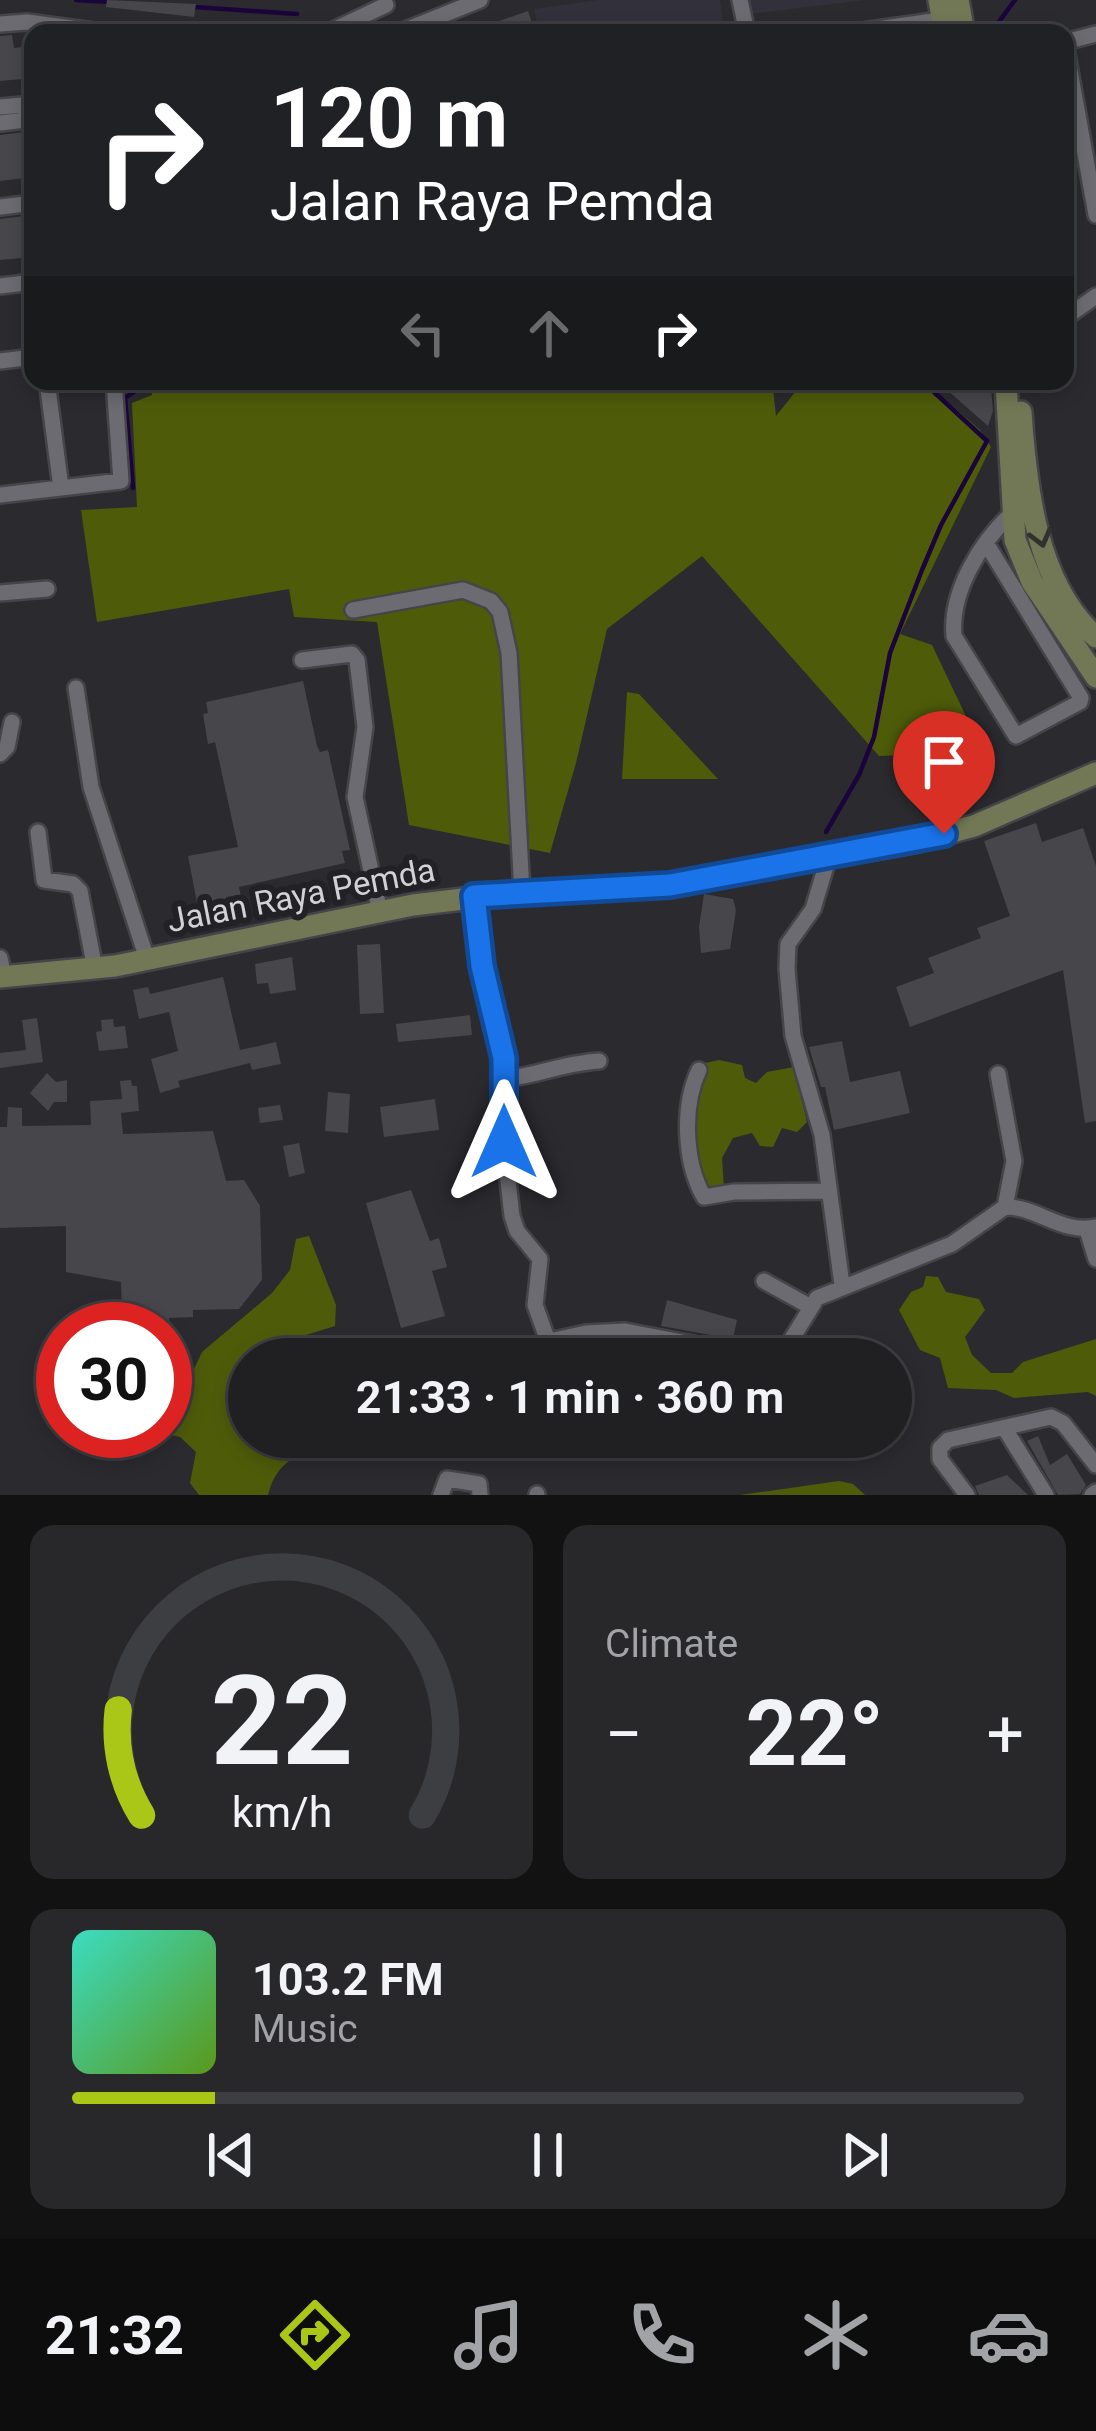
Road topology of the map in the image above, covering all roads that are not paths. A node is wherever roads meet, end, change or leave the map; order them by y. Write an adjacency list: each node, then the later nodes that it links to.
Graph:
1 (480, 0): 7 (street)
2 (387, 2): 6 (street)
3 (952, 17): 8 (street)
4 (0, 24): 5 (street)
5 (42, 24)
6 (344, 24)
7 (420, 24)
8 (907, 24)
9 (1074, 92): 10 (street)
10 (1096, 215)
11 (48, 390): 15 (street)
12 (115, 390): 15 (street)
13 (1011, 390): 14 (main road)
14 (1016, 432): 17 (main road); 22 (main road, one-way to 22)
15 (61, 488): 16 (street)
16 (0, 496)
17 (1011, 514): 18 (street); 24 (main road)
18 (986, 543): 24 (street); 24 (street)
19 (47, 589): 20 (street)
20 (0, 592)
21 (352, 610): 31 (street)
22 (1096, 637)
23 (302, 660): 33 (street)
24 (1089, 673)
25 (76, 688): 34 (street)
26 (13, 722): 27 (street)
27 (0, 754)
28 (1096, 772): 30 (main road, Jalan Raya Pemda)
29 (38, 832): 35 (street)
30 (829, 856): 31 (main road, Jalan Raya Pemda); 41 (street)
31 (523, 892): 32 (main road, Jalan Raya Pemda)
32 (474, 896): 33 (main road, Jalan Raya Pemda); 40 (street)
33 (380, 912): 34 (main road, Jalan Raya Pemda)
34 (147, 959): 35 (main road, Jalan Raya Pemda)
35 (94, 970): 36 (main road, Jalan Raya Pemda)
36 (1, 971)
37 (599, 1061): 40 (street)
38 (699, 1070): 41 (street)
39 (998, 1074): 42 (street)
40 (505, 1079): 48 (street)
41 (829, 1191): 46 (street)
42 (1005, 1207): 43 (street); 46 (street)
43 (1091, 1228): 44 (street)
44 (1096, 1259)
45 (764, 1281): 47 (street)
46 (842, 1285): 47 (street)
47 (809, 1306): 51 (street)
48 (547, 1338)
49 (563, 1338): 50 (street)
50 (660, 1338)
51 (792, 1338)
52 (1005, 1430): 53 (street); 56 (street); 57 (street)
53 (1096, 1465)
54 (441, 1495): 55 (street)
55 (480, 1495)
56 (967, 1495)
57 (1046, 1495)

